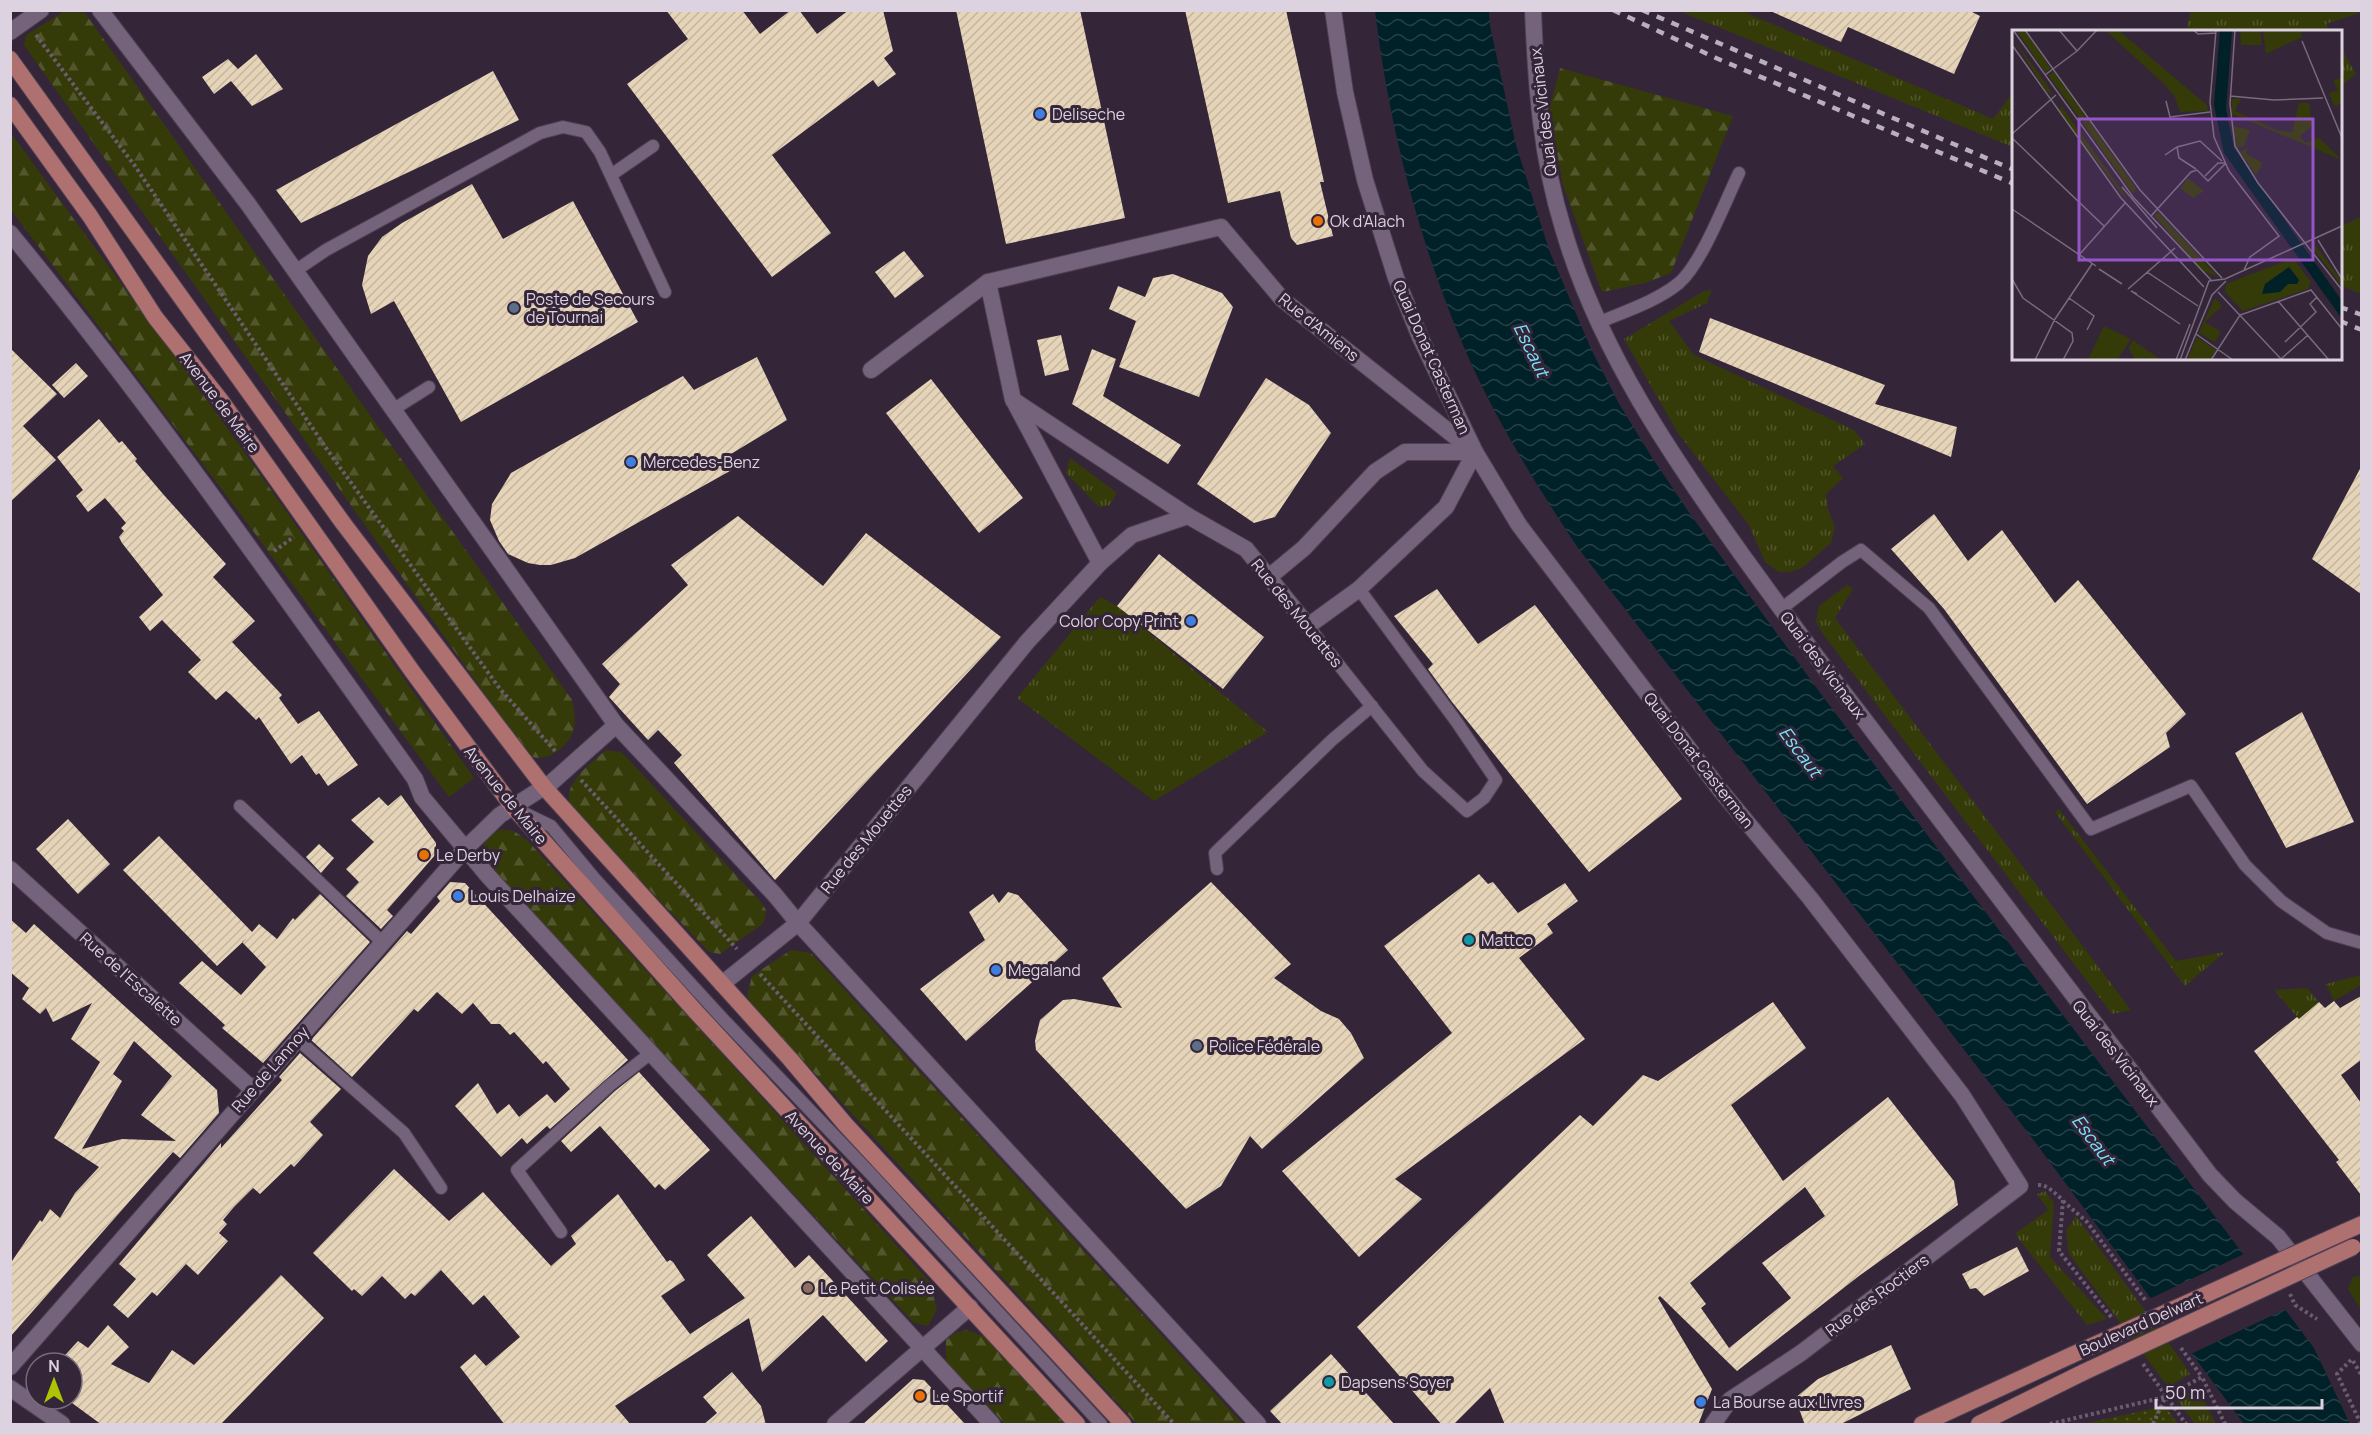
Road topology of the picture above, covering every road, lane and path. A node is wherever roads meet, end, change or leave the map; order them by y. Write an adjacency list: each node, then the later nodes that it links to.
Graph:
1 (41, 10): 5 (street)
2 (100, 10): 13 (street)
3 (1333, 10): 21 (street, Quai Donat Casterman)
4 (1533, 10): 16 (street, Quai des Vicinaux)
5 (26, 21): 6 (street); 30 (path)
6 (10, 32)
7 (10, 59): 31 (main road, Avenue de Maire)
8 (10, 105): 33 (main road, Avenue de Maire)
9 (653, 146): 11 (lane)
10 (1739, 173): 16 (lane)
11 (611, 175): 13 (lane); 15 (lane)
12 (10, 233): 34 (street)
13 (295, 271): 20 (street)
14 (988, 282): 17 (street, Rue d'Amiens); 19 (street); 21 (street, Rue d'Amiens)
15 (665, 292)
16 (1600, 322): 26 (street, Quai des Vicinaux)
17 (871, 370)
18 (429, 387): 20 (lane)
19 (1013, 400): 22 (street); 23 (street)
20 (394, 409): 29 (street)
21 (1475, 452): 24 (street); 25 (street); 45 (street, Quai Donat Casterman)
22 (1188, 516): 23 (street, Rue des Mouettes); 24 (street, Rue des Mouettes)
23 (1101, 563): 37 (street, Rue des Mouettes)
24 (1269, 577): 27 (street, Rue des Mouettes)
25 (1359, 589): 27 (street); 28 (lane, Rue des Mouettes)
26 (1781, 609): 39 (lane); 56 (street, Quai des Vicinaux)
27 (1308, 626): 28 (lane, Rue des Mouettes)
28 (1372, 706): 36 (lane)
29 (616, 725): 30 (street, Rue de Lannoy); 37 (street)
30 (569, 767): 31 (street, Rue de Lannoy); 40 (path)
31 (544, 787): 33 (street, Rue de Lannoy); 41 (main road, Avenue de Maire)
32 (240, 806): 38 (lane)
33 (512, 807): 34 (street, Rue de Lannoy); 52 (main road, Avenue de Maire); 70 (lane)
34 (465, 849): 38 (street, Rue de Lannoy); 43 (street)
35 (10, 869): 44 (street, Rue de l'Escalette)
36 (1217, 869)
37 (798, 923): 40 (street); 73 (street)
38 (383, 943): 42 (street, Rue de Lannoy)
39 (2361, 943)
40 (750, 962): 41 (street); 72 (path)
41 (722, 984): 71 (main road, Avenue de Maire)
42 (297, 1039): 44 (street, Rue de Lannoy); 46 (lane)
43 (651, 1053): 49 (lane); 58 (street)
44 (252, 1089): 60 (street, Rue de Lannoy)
45 (2020, 1186): 47 (path); 65 (street, Rue des Roctiers)
46 (441, 1188)
47 (2062, 1200): 53 (path); 55 (path)
48 (2361, 1224): 76 (main road, Boulevard Delwart, bridge)
49 (561, 1232)
50 (2357, 1245): 77 (main road, Boulevard Delwart, bridge)
51 (2290, 1294): 54 (path)
52 (970, 1307): 58 (street); 69 (main road, Avenue de Maire)
53 (2152, 1309)
54 (2318, 1320)
55 (2116, 1325)
56 (2361, 1344)
57 (2180, 1347): 62 (path)
58 (920, 1349): 67 (street); 68 (street)
59 (2141, 1361): 64 (path)
60 (10, 1367)
61 (2361, 1376): 82 (path)
62 (2202, 1377): 64 (path); 81 (path)
63 (10, 1388): 66 (street)
64 (2166, 1397): 78 (path); 79 (path); 80 (path)
65 (1730, 1400): 74 (street, Rue des Roctiers); 75 (street)
66 (62, 1425)
67 (835, 1425)
68 (992, 1425)
69 (1077, 1425)
70 (1101, 1425)
71 (1123, 1425)
72 (1174, 1425)
73 (1258, 1425)
74 (1713, 1425)
75 (1729, 1425)
76 (1922, 1425)
77 (1979, 1425)
78 (2050, 1425)
79 (2153, 1425)
80 (2186, 1425)
81 (2225, 1425)
82 (2361, 1425)

